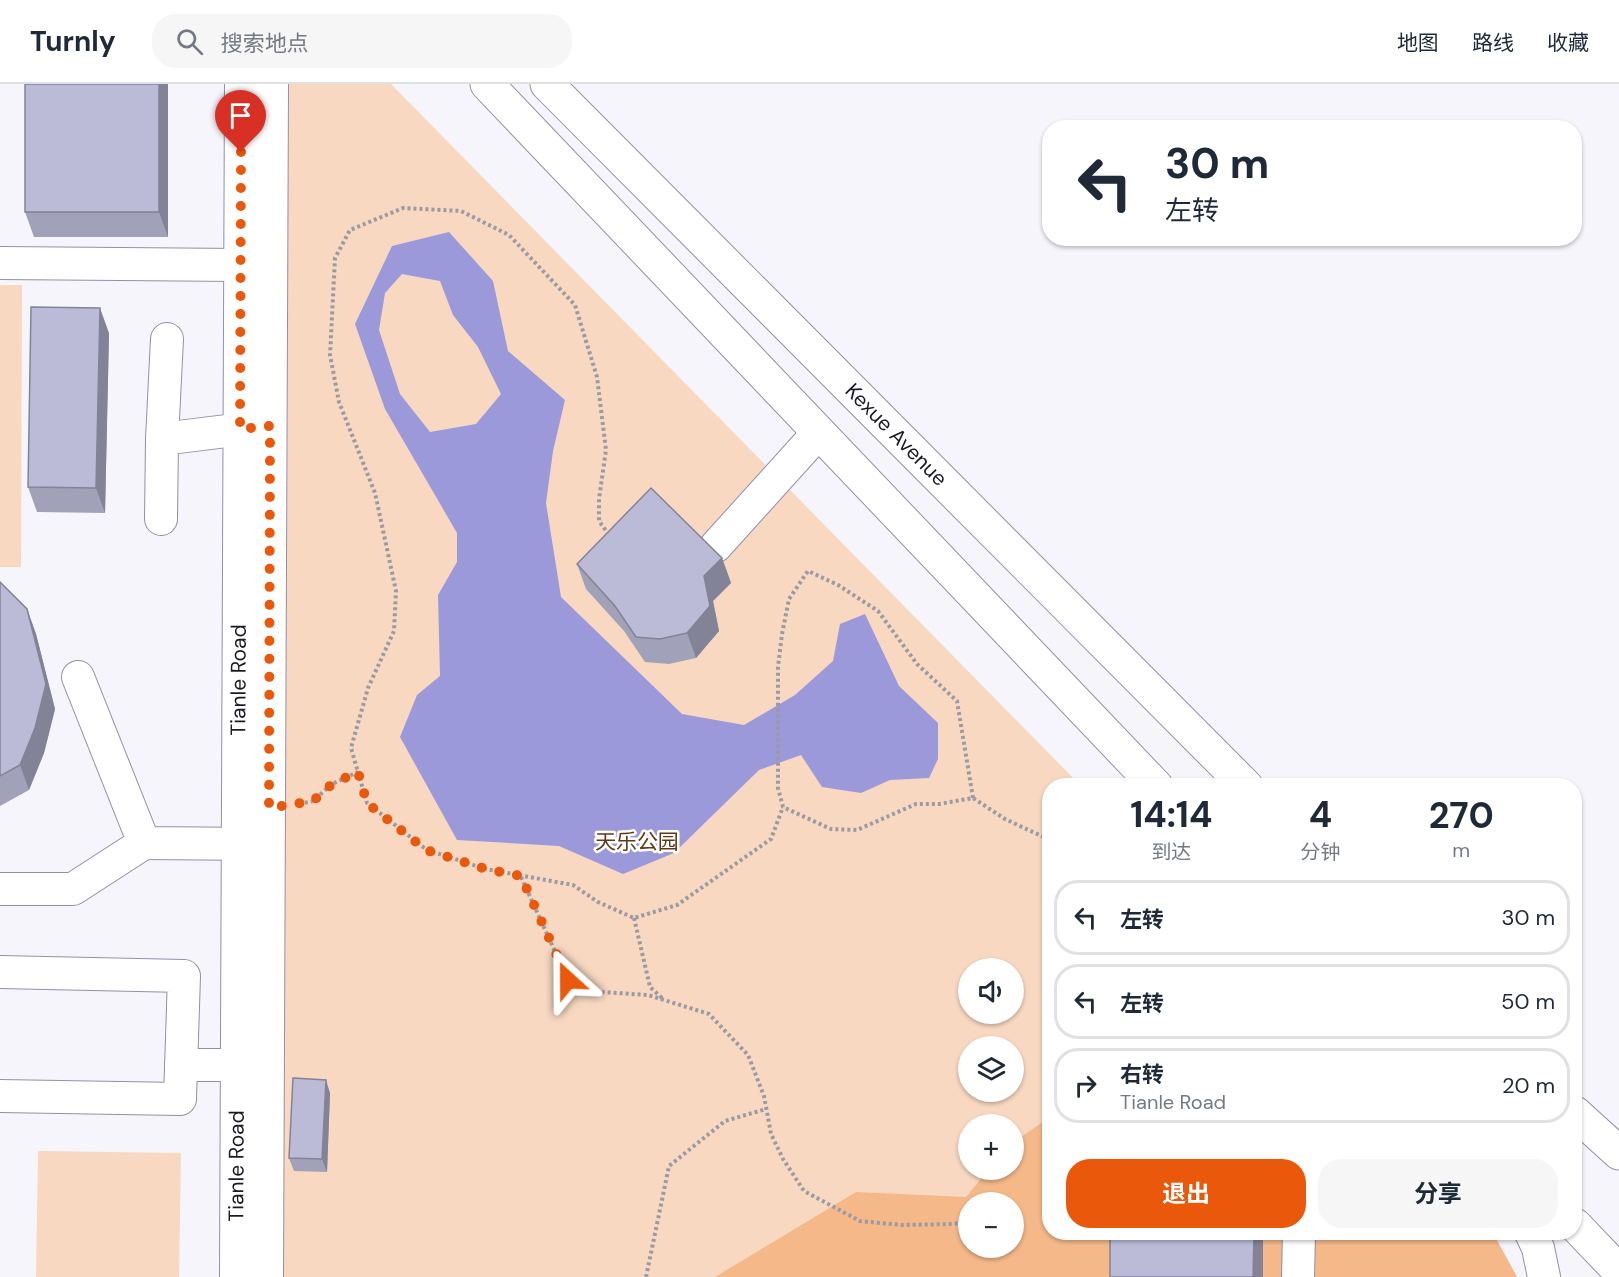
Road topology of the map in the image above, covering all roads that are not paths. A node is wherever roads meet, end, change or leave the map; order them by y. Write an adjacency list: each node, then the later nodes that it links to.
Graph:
1 (241, 84): 6 (street, Tianle Road)
2 (272, 84): 8 (street, Tianle Road)
3 (487, 84): 9 (main road)
4 (547, 84): 15 (main road, Kexue Avenue)
5 (0, 263): 6 (street)
6 (240, 265): 8 (street, Tianle Road)
7 (167, 339): 10 (street)
8 (255, 428): 10 (street); 17 (street, Tianle Road); 18 (street, Tianle Road)
9 (819, 432): 12 (street); 14 (main road)
10 (162, 439): 11 (street)
11 (161, 519)
12 (716, 546)
13 (78, 677): 16 (street)
14 (1148, 778)
15 (1238, 778)
16 (144, 843): 18 (street); 19 (street)
17 (269, 844): 18 (street); 23 (street, Tianle Road)
18 (238, 845): 21 (street, Tianle Road)
19 (0, 889)
20 (0, 972): 22 (street)
21 (237, 1064): 22 (street); 23 (street); 31 (street, Tianle Road)
22 (181, 1065): 24 (street)
23 (268, 1065): 32 (street, Tianle Road)
24 (0, 1096)
25 (1582, 1119): 26 (main road)
26 (1619, 1153)
27 (1582, 1232): 30 (main road)
28 (1299, 1240): 33 (street)
29 (1534, 1240): 34 (street)
30 (1619, 1271)
31 (236, 1277)
32 (267, 1277)
33 (1298, 1277)
34 (1544, 1277)

